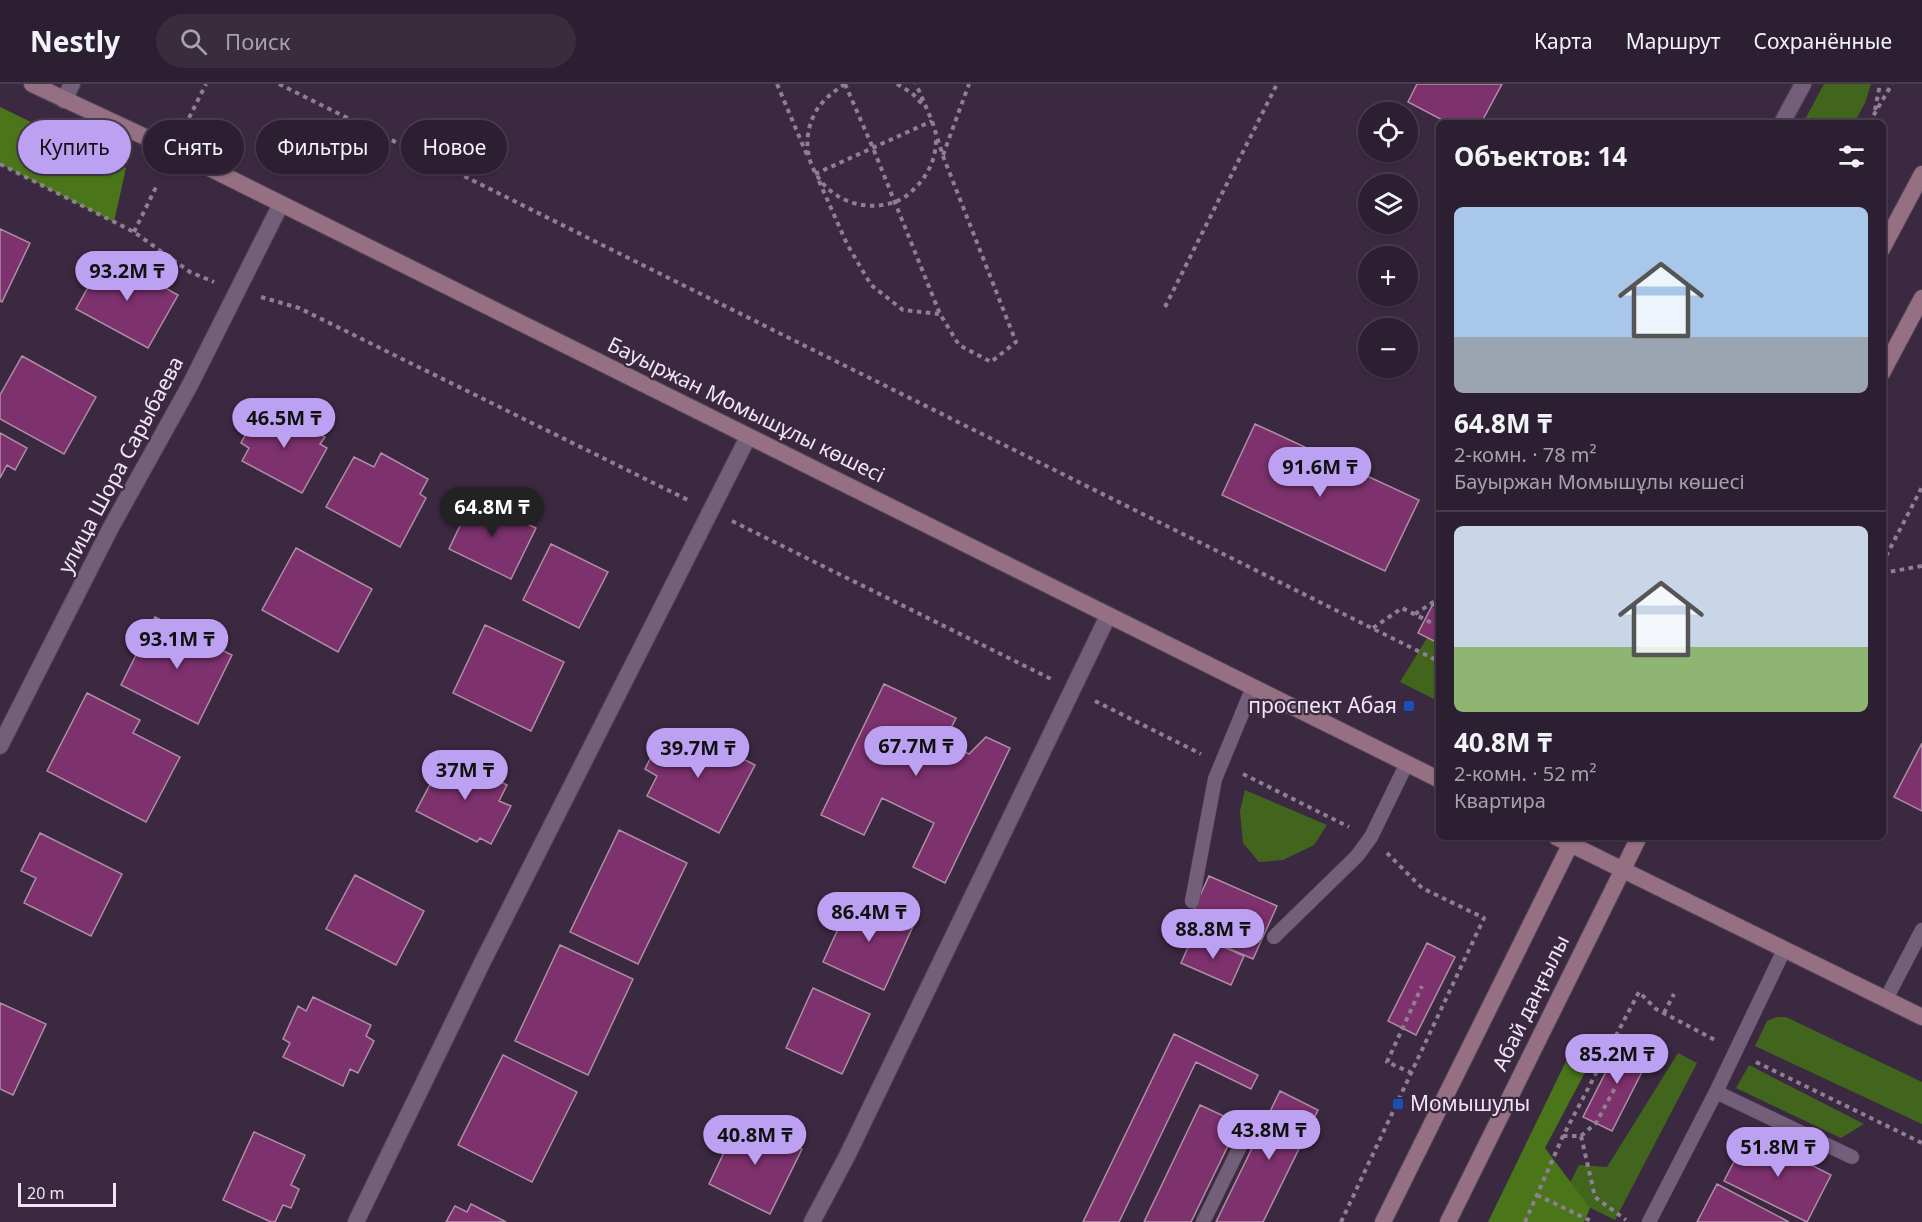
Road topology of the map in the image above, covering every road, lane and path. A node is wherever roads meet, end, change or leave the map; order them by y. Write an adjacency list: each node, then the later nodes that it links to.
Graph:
1 (32, 84): 14 (main road, Бауыржан Момышұлы көшесі)
2 (72, 84): 14 (street)
3 (206, 84): 16 (path)
4 (279, 84): 45 (path)
5 (777, 84): 23 (path)
6 (845, 84): 20 (path); 23 (path)
7 (897, 84): 19 (path)
8 (916, 84): 19 (path)
9 (969, 84): 21 (path)
10 (1277, 84): 32 (path)
11 (1803, 84): 17 (street)
12 (1880, 84): 15 (path)
13 (1893, 84): 15 (path)
14 (64, 100): 27 (main road, Бауыржан Момышұлы көшесі)
15 (1874, 115): 18 (path)
16 (188, 120)
17 (1784, 120)
18 (1871, 120)
19 (932, 121): 20 (path); 21 (path); 26 (path)
20 (873, 148): 23 (path); 26 (path)
21 (943, 156): 33 (path)
22 (0, 164): 28 (path)
23 (815, 174): 26 (path); 33 (path)
24 (1922, 174): 29 (main road)
25 (157, 185): 28 (path)
26 (894, 203): 33 (path)
27 (281, 204): 30 (street, улица Шора Сарыбаева); 35 (main road, Бауыржан Момышұлы көшесі)
28 (134, 232): 30 (path)
29 (1886, 242)
30 (238, 290): 37 (path); 49 (street, улица Шора Сарыбаева)
31 (1922, 298): 34 (main road)
32 (1165, 307)
33 (940, 314)
34 (1886, 366)
35 (748, 436): 37 (street); 43 (main road, Бауыржан Момышұлы көшесі)
36 (1922, 487): 38 (path)
37 (712, 511): 48 (path); 77 (street)
38 (1886, 556)
39 (1922, 566): 40 (path)
40 (1886, 572)
41 (1436, 600): 42 (path)
42 (1415, 614): 44 (path); 45 (path)
43 (1108, 616): 47 (main road, Бауыржан Момышұлы көшесі); 48 (street)
44 (1436, 625)
45 (1372, 628): 46 (path)
46 (1436, 660)
47 (1253, 687): 50 (main road, Бауыржан Момышұлы көшесі); 51 (lane)
48 (1072, 690): 51 (path); 78 (street)
49 (0, 746)
50 (1407, 763): 52 (main road, Бауыржан Момышұлы көшесі); 53 (lane)
51 (1221, 764): 53 (path); 58 (lane)
52 (1436, 778)
53 (1371, 837): 60 (lane); 68 (path)
54 (1567, 840): 81 (main road, Абай даңғылы)
55 (1569, 840): 57 (main road)
56 (1638, 840): 57 (main road, Абай даңғылы)
57 (1623, 870): 61 (main road); 82 (main road, Абай даңғылы)
58 (1191, 901)
59 (1922, 930): 64 (lane)
60 (1274, 938)
61 (1784, 950): 64 (main road); 67 (lane)
62 (1422, 986): 68 (path)
63 (1674, 994): 65 (path)
64 (1886, 999): 66 (main road)
65 (1664, 1013): 67 (path); 72 (path)
66 (1922, 1017)
67 (1734, 1051): 70 (lane); 74 (path)
68 (1412, 1073): 80 (path)
69 (1616, 1086): 73 (path)
70 (1716, 1092): 75 (lane); 86 (lane)
71 (1252, 1120): 79 (lane)
72 (1563, 1136): 73 (path); 76 (path)
73 (1581, 1136): 85 (path)
74 (1922, 1143)
75 (1852, 1157)
76 (1537, 1195): 83 (path); 84 (path)
77 (356, 1222)
78 (812, 1222)
79 (1203, 1222)
80 (1341, 1222)
81 (1383, 1222)
82 (1448, 1222)
83 (1525, 1222)
84 (1593, 1222)
85 (1629, 1222)
86 (1649, 1222)

